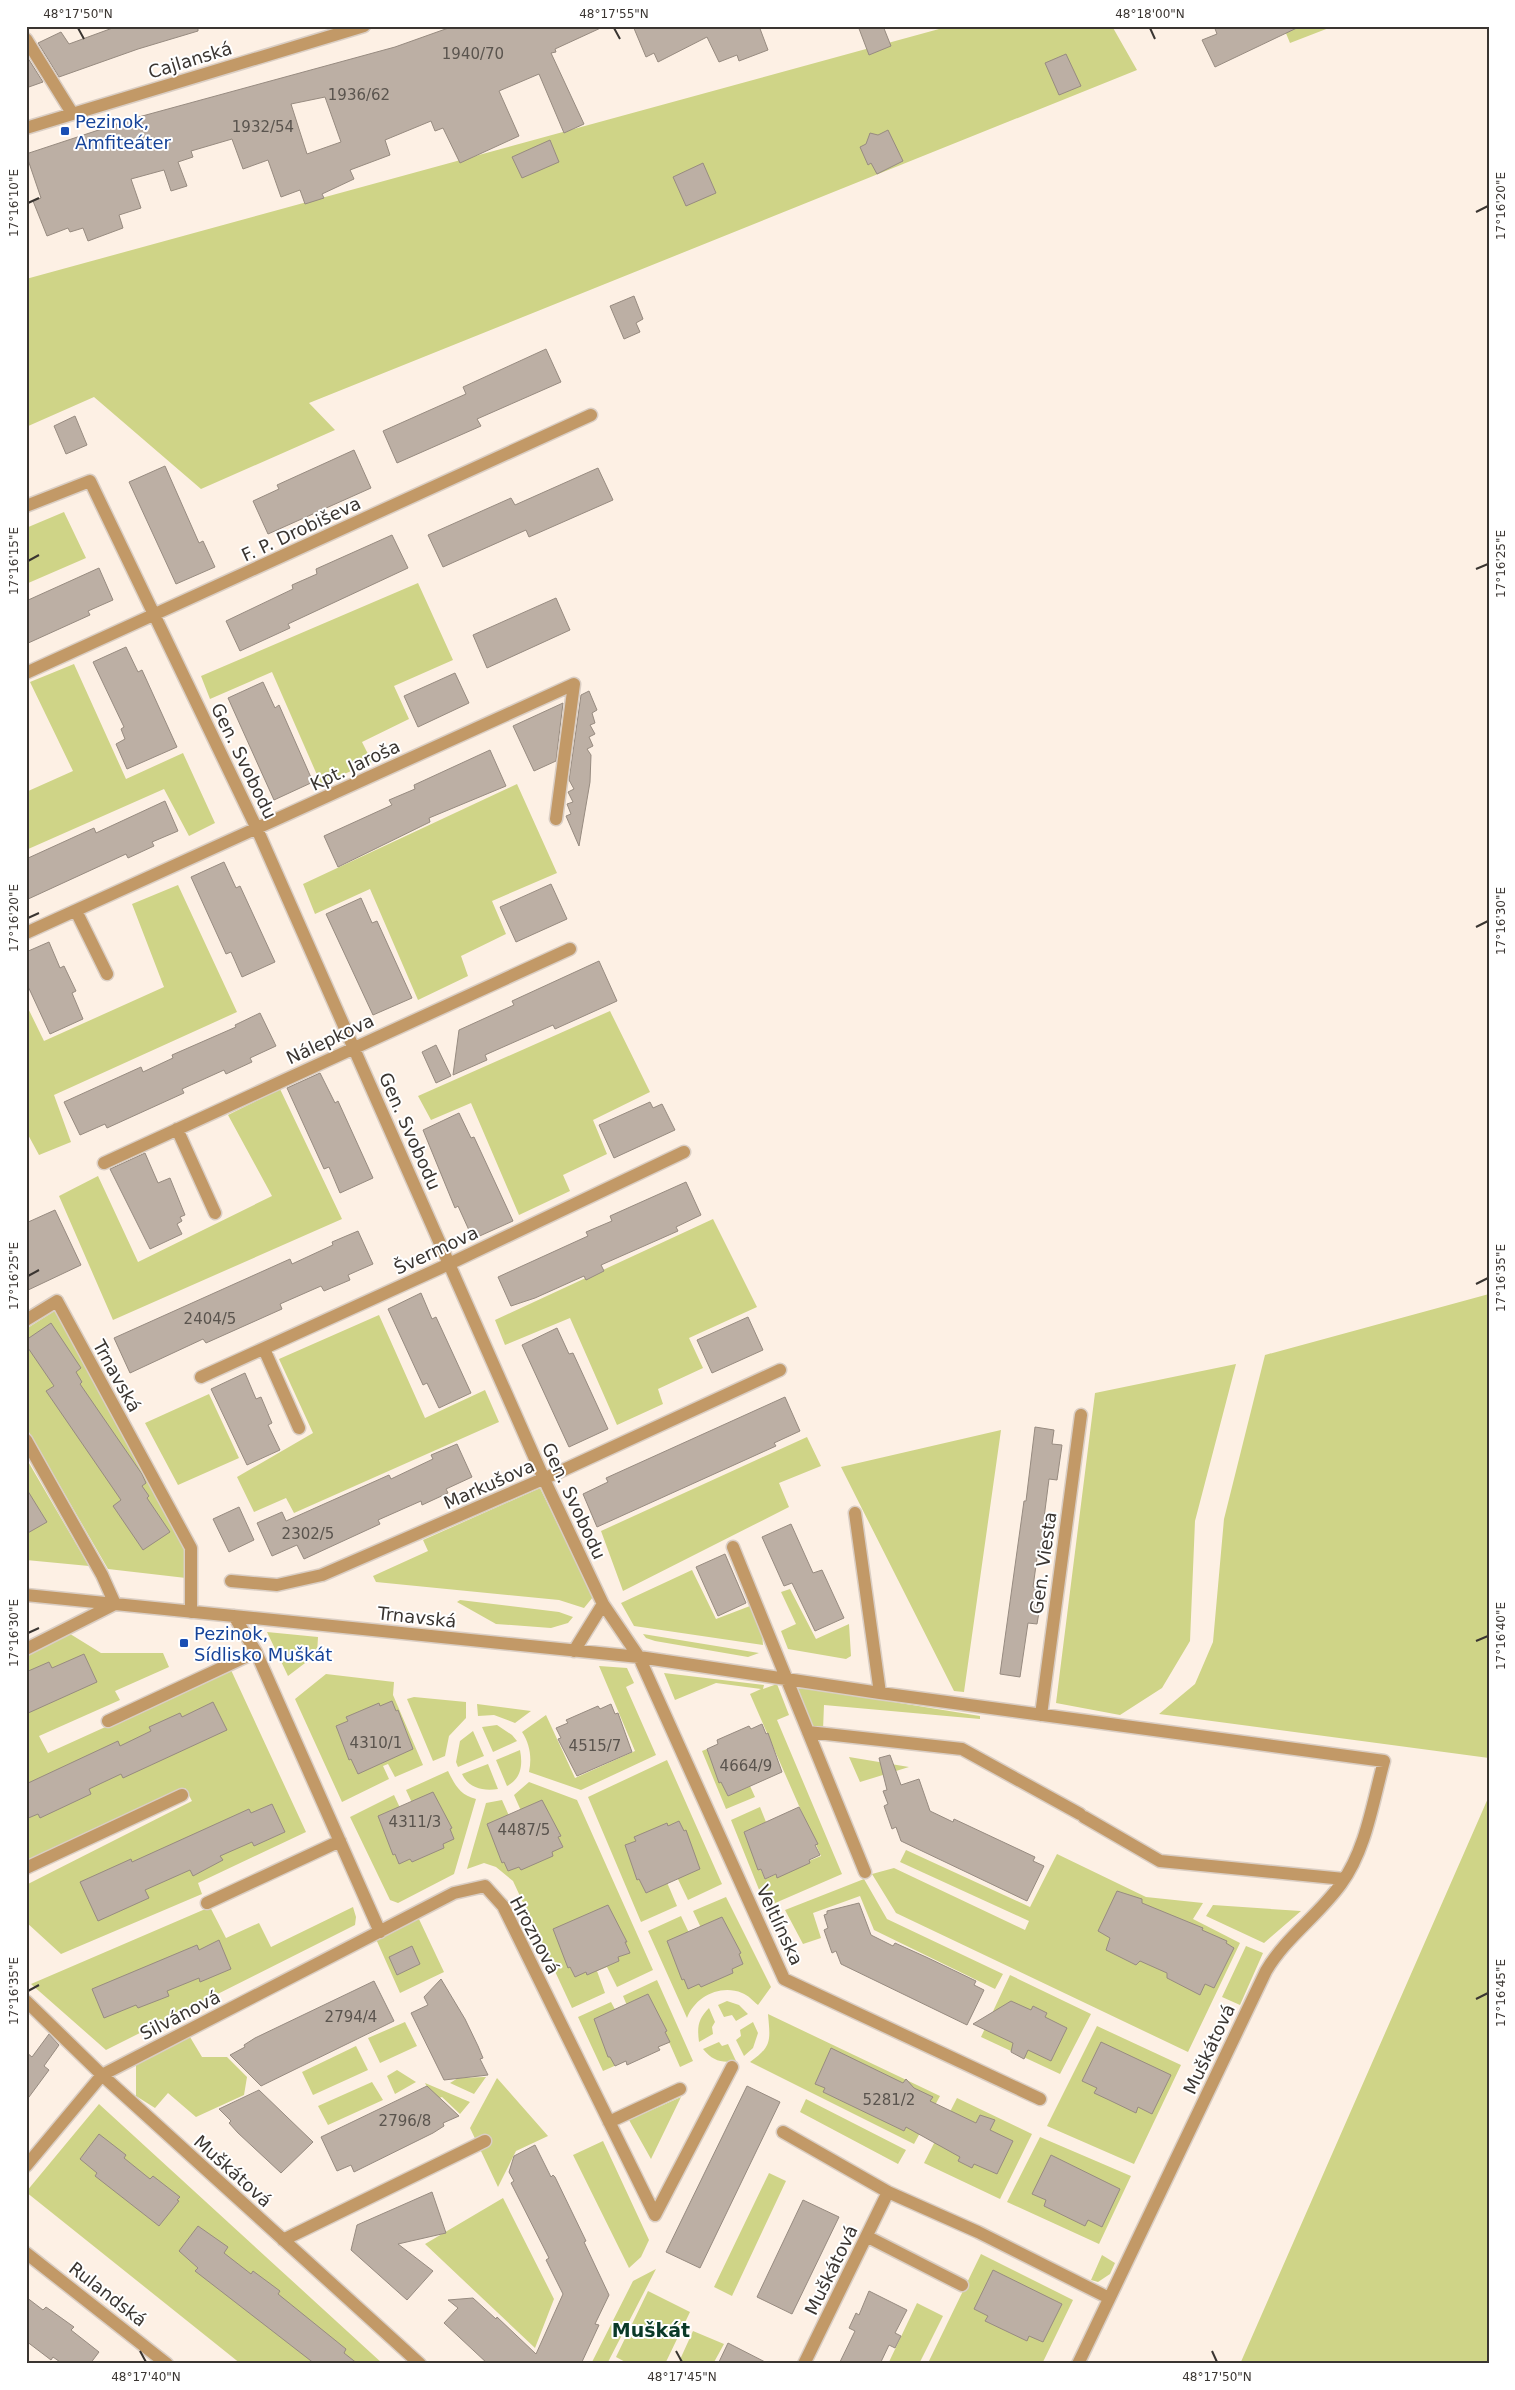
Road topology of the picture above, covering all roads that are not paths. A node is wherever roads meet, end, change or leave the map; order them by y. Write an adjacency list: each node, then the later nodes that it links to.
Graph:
1 (364, 26): 3 (street, Cajlanská)
2 (26, 39): 3 (street)
3 (72, 113): 4 (street, Cajlanská)
4 (26, 128)
5 (591, 416): 7 (street, F. P. Drobiševa)
6 (26, 506): 7 (street, Gen. Svobodu)
7 (154, 615): 8 (street, F. P. Drobiševa); 10 (street, Gen. Svobodu)
8 (26, 673)
9 (556, 819): 10 (street, Kpt. Jaroša)
10 (257, 829): 11 (street, Kpt. Jaroša); 15 (street, Gen. Svobodu)
11 (76, 911): 12 (street, Kpt. Jaroša); 14 (street)
12 (26, 933)
13 (570, 949): 15 (street, Nálepkova)
14 (107, 974)
15 (354, 1046): 16 (street, Nálepkova); 20 (street, Gen. Svobodu)
16 (177, 1129): 18 (street, Nálepkova); 19 (street)
17 (684, 1152): 20 (street, Švermova)
18 (104, 1163)
19 (215, 1213)
20 (449, 1264): 22 (street, Švermova); 29 (street, Gen. Svobodu)
21 (26, 1320): 36 (street, Trnavská)
22 (264, 1349): 24 (street, Švermova); 26 (street)
23 (780, 1370): 29 (street, Markušova)
24 (201, 1377)
25 (1080, 1415): 44 (street, Gen. Viesta)
26 (299, 1428)
27 (26, 1440): 28 (street)
28 (30, 1454): 34 (street)
29 (544, 1479): 32 (street, Markušova); 35 (street, Gen. Svobodu)
30 (855, 1513): 43 (street)
31 (733, 1547): 42 (street)
32 (231, 1581)
33 (26, 1595): 34 (street, Trnavská)
34 (115, 1604): 36 (street, Trnavská); 38 (street)
35 (603, 1604): 39 (street); 41 (street, Gen. Svobodu)
36 (191, 1612): 37 (street, Trnavská)
37 (234, 1616): 39 (street, Trnavská); 40 (street)
38 (26, 1649)
39 (574, 1651): 41 (street, Trnavská)
40 (256, 1652): 45 (street); 49 (street)
41 (639, 1657): 42 (street, Trnavská); 59 (street, Veltlínska)
42 (787, 1680): 43 (street, Trnavská); 46 (street)
43 (880, 1693): 44 (street, Trnavská)
44 (1040, 1715): 47 (street, Trnavská)
45 (108, 1721)
46 (808, 1732): 51 (street); 52 (street)
47 (1384, 1761): 52 (street, Muškátová)
48 (182, 1795): 50 (street)
49 (340, 1841): 53 (street); 54 (street)
50 (26, 1868)
51 (865, 1872)
52 (1344, 1880): 69 (street, Muškátová)
53 (207, 1903)
54 (380, 1932): 57 (street, Silvánová); 60 (street, Hroznová)
55 (26, 2001): 57 (street, Muškátová)
56 (732, 2067): 60 (street, Hroznová)
57 (102, 2075): 63 (street, Silvánová); 66 (street, Muškátová)
58 (680, 2089): 60 (street)
59 (1040, 2098)
60 (609, 2122)
61 (783, 2132): 64 (street)
62 (485, 2142): 66 (street)
63 (26, 2166)
64 (888, 2192): 65 (street, Muškátová); 69 (street)
65 (868, 2237): 68 (street); 72 (street, Muškátová)
66 (283, 2240): 71 (street, Muškátová)
67 (26, 2253): 70 (street, Rulandská)
68 (962, 2285)
69 (1109, 2298): 73 (street, Muškátová)
70 (167, 2364)
71 (420, 2364)
72 (804, 2364)
73 (1078, 2364)

